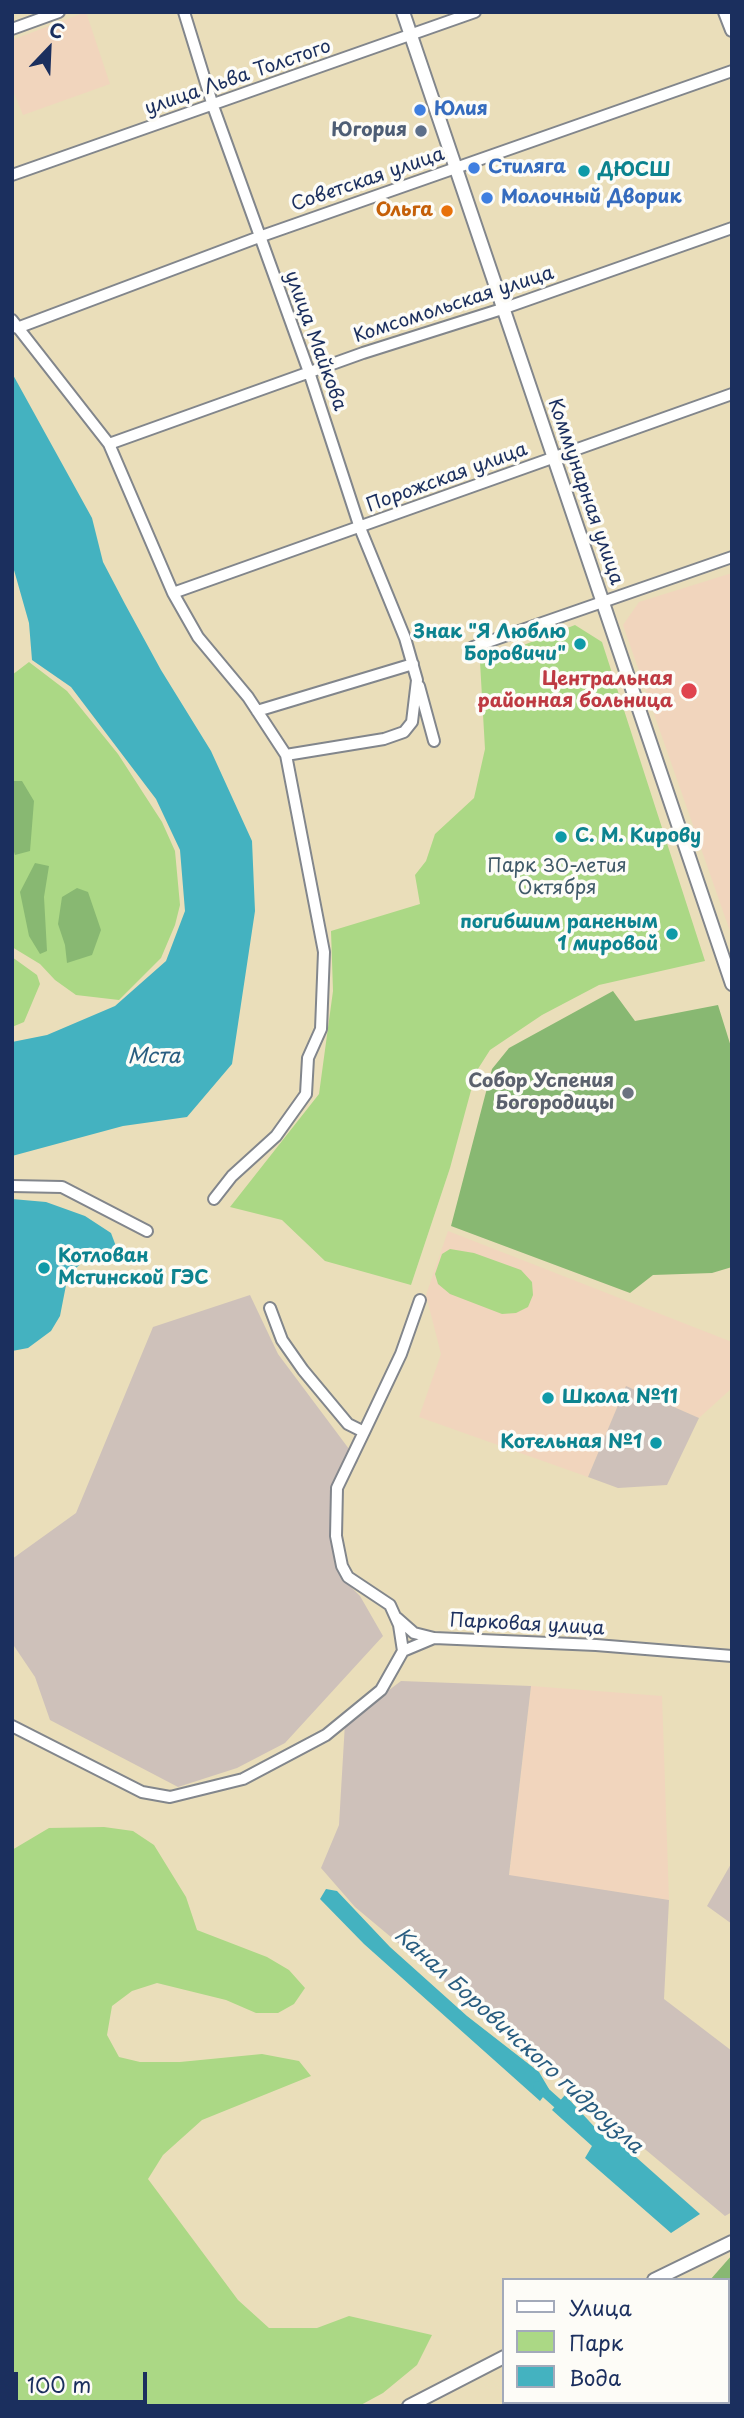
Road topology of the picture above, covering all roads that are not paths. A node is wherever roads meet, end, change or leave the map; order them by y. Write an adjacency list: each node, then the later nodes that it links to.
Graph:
1 (60, 12): 6 (street)
2 (184, 12): 10 (street, улица Майкова)
3 (403, 12): 8 (main road, Коммунарная улица)
4 (475, 12): 8 (street, улица Льва Толстого)
5 (725, 12): 7 (main road)
6 (12, 29)
7 (732, 30)
8 (411, 36): 10 (street, улица Льва Толстого); 11 (main road, Коммунарная улица)
9 (732, 71): 11 (street, Советская улица)
10 (213, 106): 12 (street, улица Льва Толстого); 14 (street, улица Майкова)
11 (455, 168): 14 (street, Советская улица); 15 (main road, Коммунарная улица)
12 (12, 175)
13 (732, 228): 15 (street, Комсомольская улица)
14 (259, 237): 16 (street, Советская улица); 17 (street, улица Майкова)
15 (502, 309): 17 (street, Комсомольская улица); 20 (main road, Коммунарная улица)
16 (15, 324): 19 (street)
17 (309, 372): 19 (street, Комсомольская улица); 21 (street, улица Майкова)
18 (732, 394): 20 (street, Порожская улица)
19 (109, 443): 23 (street)
20 (554, 459): 21 (street, Порожская улица); 24 (main road, Коммунарная улица)
21 (360, 528): 23 (street, Порожская улица); 26 (street, улица Майкова)
22 (732, 557): 24 (street)
23 (173, 593): 28 (street)
24 (603, 602): 25 (street); 31 (main road, Коммунарная улица)
25 (473, 648)
26 (413, 664): 27 (street, улица Майкова); 28 (street)
27 (417, 680): 29 (street, улица Майкова); 30 (street, улица Майкова)
28 (257, 710): 30 (street)
29 (434, 741)
30 (286, 755): 33 (street)
31 (731, 975)
32 (12, 1186): 34 (street)
33 (214, 1199)
34 (148, 1231)
35 (420, 1300): 37 (street)
36 (270, 1308): 37 (street)
37 (363, 1432): 38 (street)
38 (394, 1615): 39 (street); 40 (street)
39 (434, 1638): 40 (street, Парковая улица); 41 (street, Парковая улица)
40 (402, 1651): 42 (street)
41 (732, 1656)
42 (12, 1726)
43 (732, 2242): 44 (main road)
44 (658, 2278)
45 (503, 2358): 46 (main road)
46 (409, 2406)

